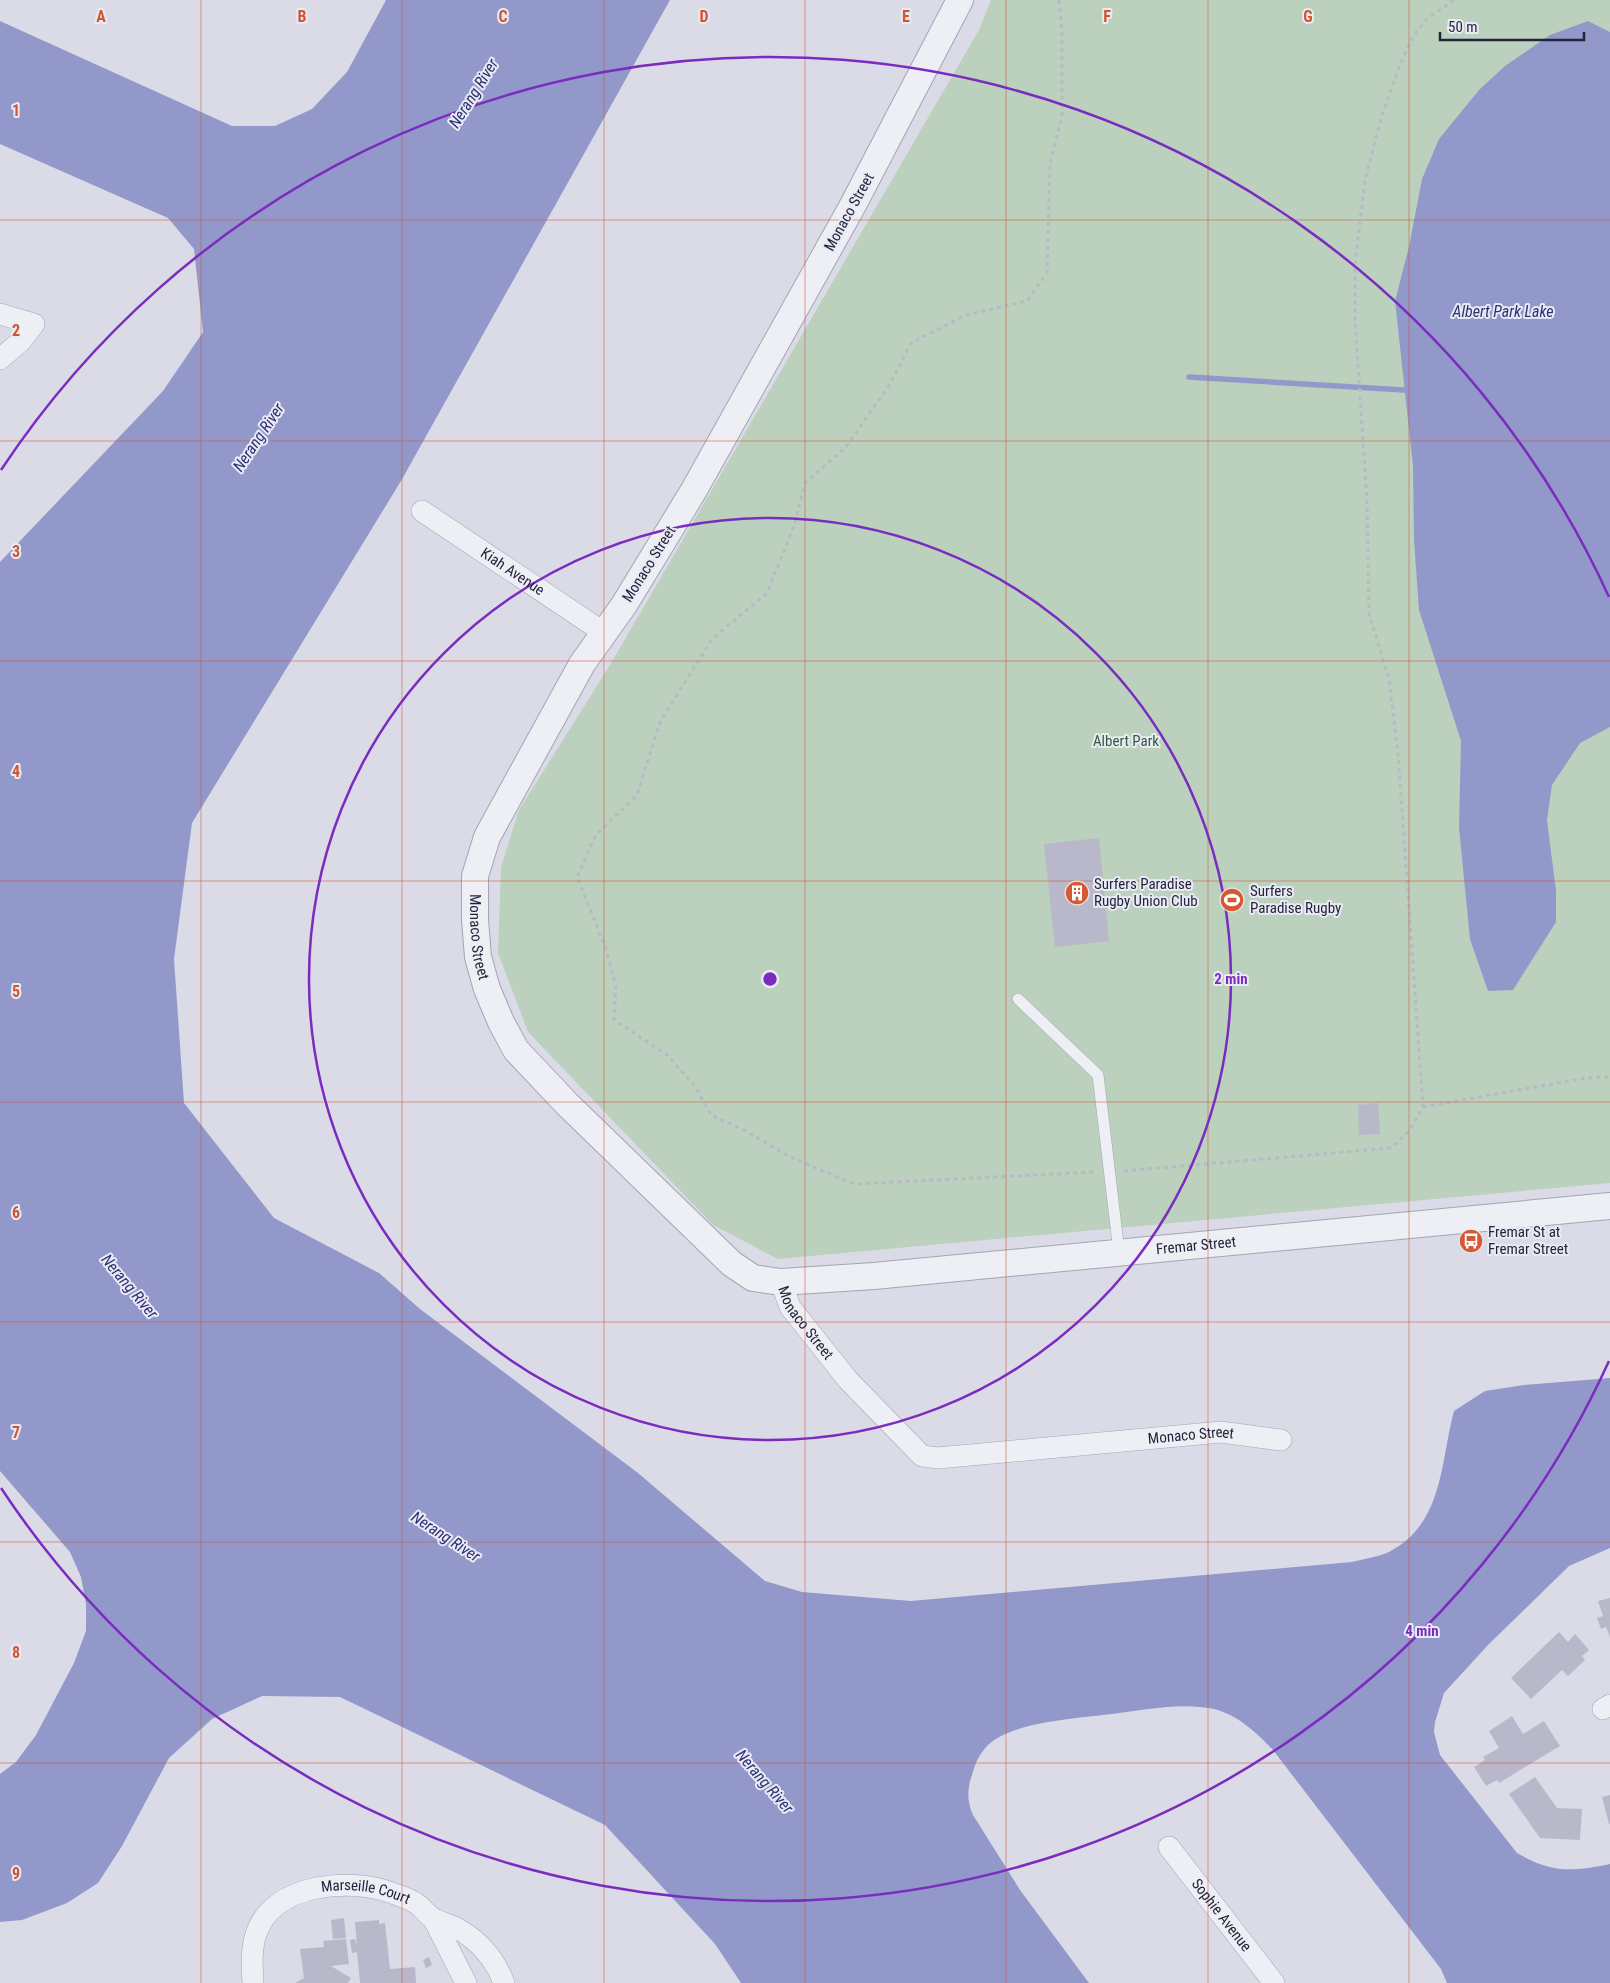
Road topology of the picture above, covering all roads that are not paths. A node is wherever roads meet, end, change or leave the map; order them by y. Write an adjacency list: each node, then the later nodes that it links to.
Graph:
1 (960, 0): 5 (street, Monaco Street)
2 (0, 314): 3 (street)
3 (0, 359)
4 (422, 512): 5 (street, Kiah Avenue)
5 (603, 632): 9 (street, Monaco Street)
6 (1018, 999): 8 (lane)
7 (1610, 1206): 8 (street, Fremar Street)
8 (1119, 1252): 9 (street, Fremar Street)
9 (781, 1282): 10 (street, Monaco Street)
10 (1281, 1440)
11 (1168, 1847): 18 (street, Sophie Avenue)
12 (433, 1918): 13 (street, Marseille Court); 14 (street, Marseille Court); 15 (street)
13 (496, 1963): 16 (street); 17 (street, Marseille Court)
14 (253, 1981)
15 (466, 1983)
16 (474, 1983)
17 (504, 1983)
18 (1274, 1983)

